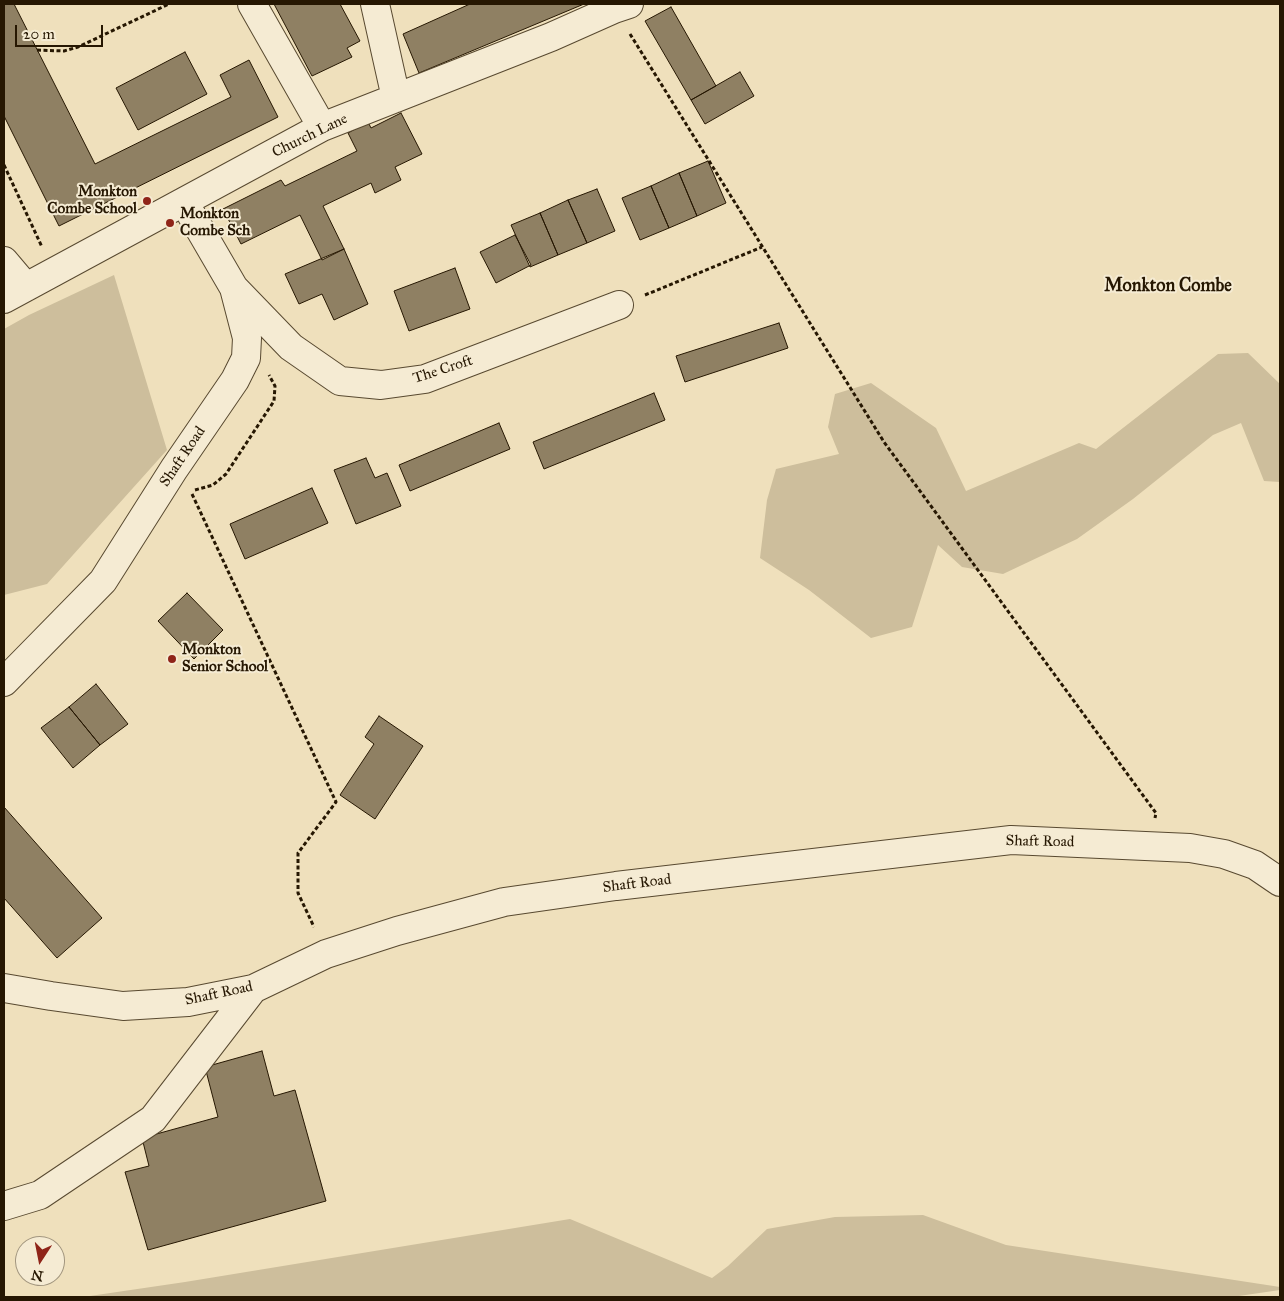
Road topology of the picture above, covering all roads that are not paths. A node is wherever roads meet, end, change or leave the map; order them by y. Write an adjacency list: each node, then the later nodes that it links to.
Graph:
1 (252, 4): 5 (street)
2 (375, 4): 4 (street)
3 (622, 6): 4 (street, Church Lane)
4 (396, 98): 5 (street, Church Lane)
5 (322, 127): 6 (street, Church Lane)
6 (184, 202): 8 (street, Shaft Road); 9 (street, Church Lane)
7 (4, 261): 9 (street)
8 (234, 288): 10 (street, The Croft); 11 (street, Shaft Road)
9 (15, 293)
10 (619, 305)
11 (4, 682)
12 (1280, 882): 14 (street, Shaft Road)
13 (4, 988): 14 (street, Shaft Road)
14 (252, 989): 15 (street)
15 (4, 1206)

